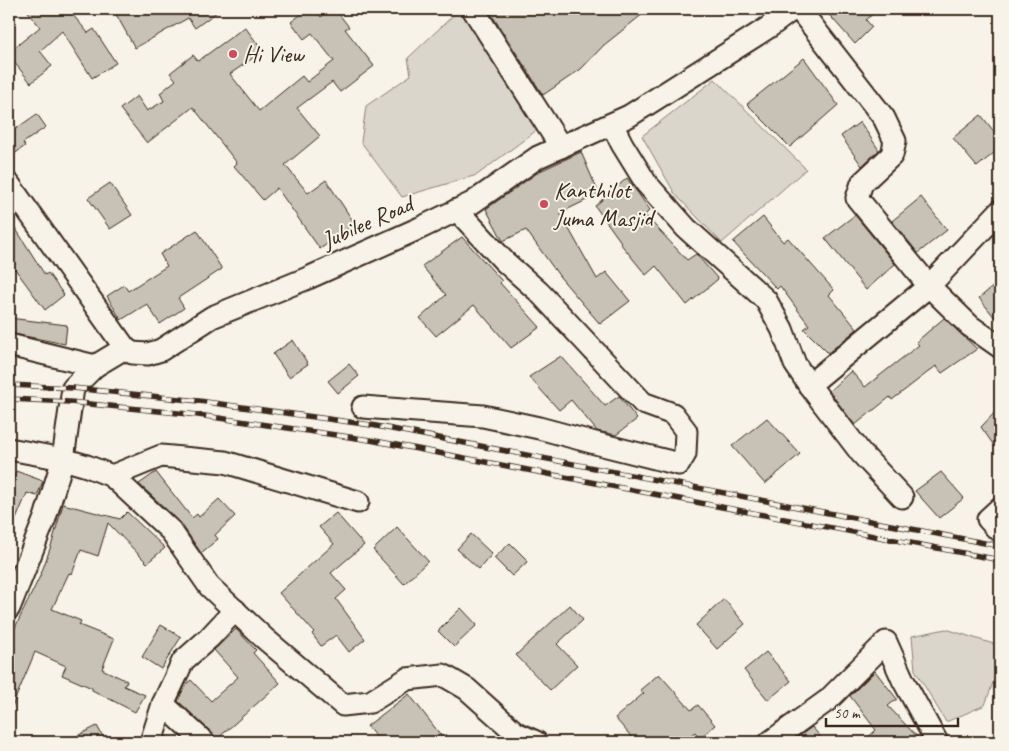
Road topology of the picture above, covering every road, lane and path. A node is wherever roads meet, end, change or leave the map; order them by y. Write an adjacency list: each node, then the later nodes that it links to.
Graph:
1 (474, 9): 5 (street)
2 (793, 9): 4 (street, Jubilee Road)
3 (799, 9): 9 (street)
4 (612, 124): 5 (street, Jubilee Road); 14 (street)
5 (561, 147): 7 (street, Jubilee Road)
6 (9, 184): 12 (street)
7 (457, 210): 12 (street, Jubilee Road); 15 (street)
8 (1000, 212): 9 (street)
9 (929, 286): 11 (street); 14 (street)
10 (9, 345): 13 (street)
11 (1000, 347)
12 (126, 348): 13 (street)
13 (95, 366): 17 (street)
14 (809, 385): 19 (street)
15 (363, 407)
16 (9, 449): 17 (street)
17 (63, 459): 18 (street); 23 (street)
18 (112, 476): 20 (street); 24 (street)
19 (902, 497)
20 (358, 502)
21 (1000, 508): 22 (street)
22 (1000, 530)
23 (9, 608)
24 (235, 610): 25 (street); 28 (street)
25 (163, 704): 26 (street); 27 (street)
26 (151, 742)
27 (204, 742)
28 (536, 742)
29 (770, 742): 30 (street)
30 (937, 742)

